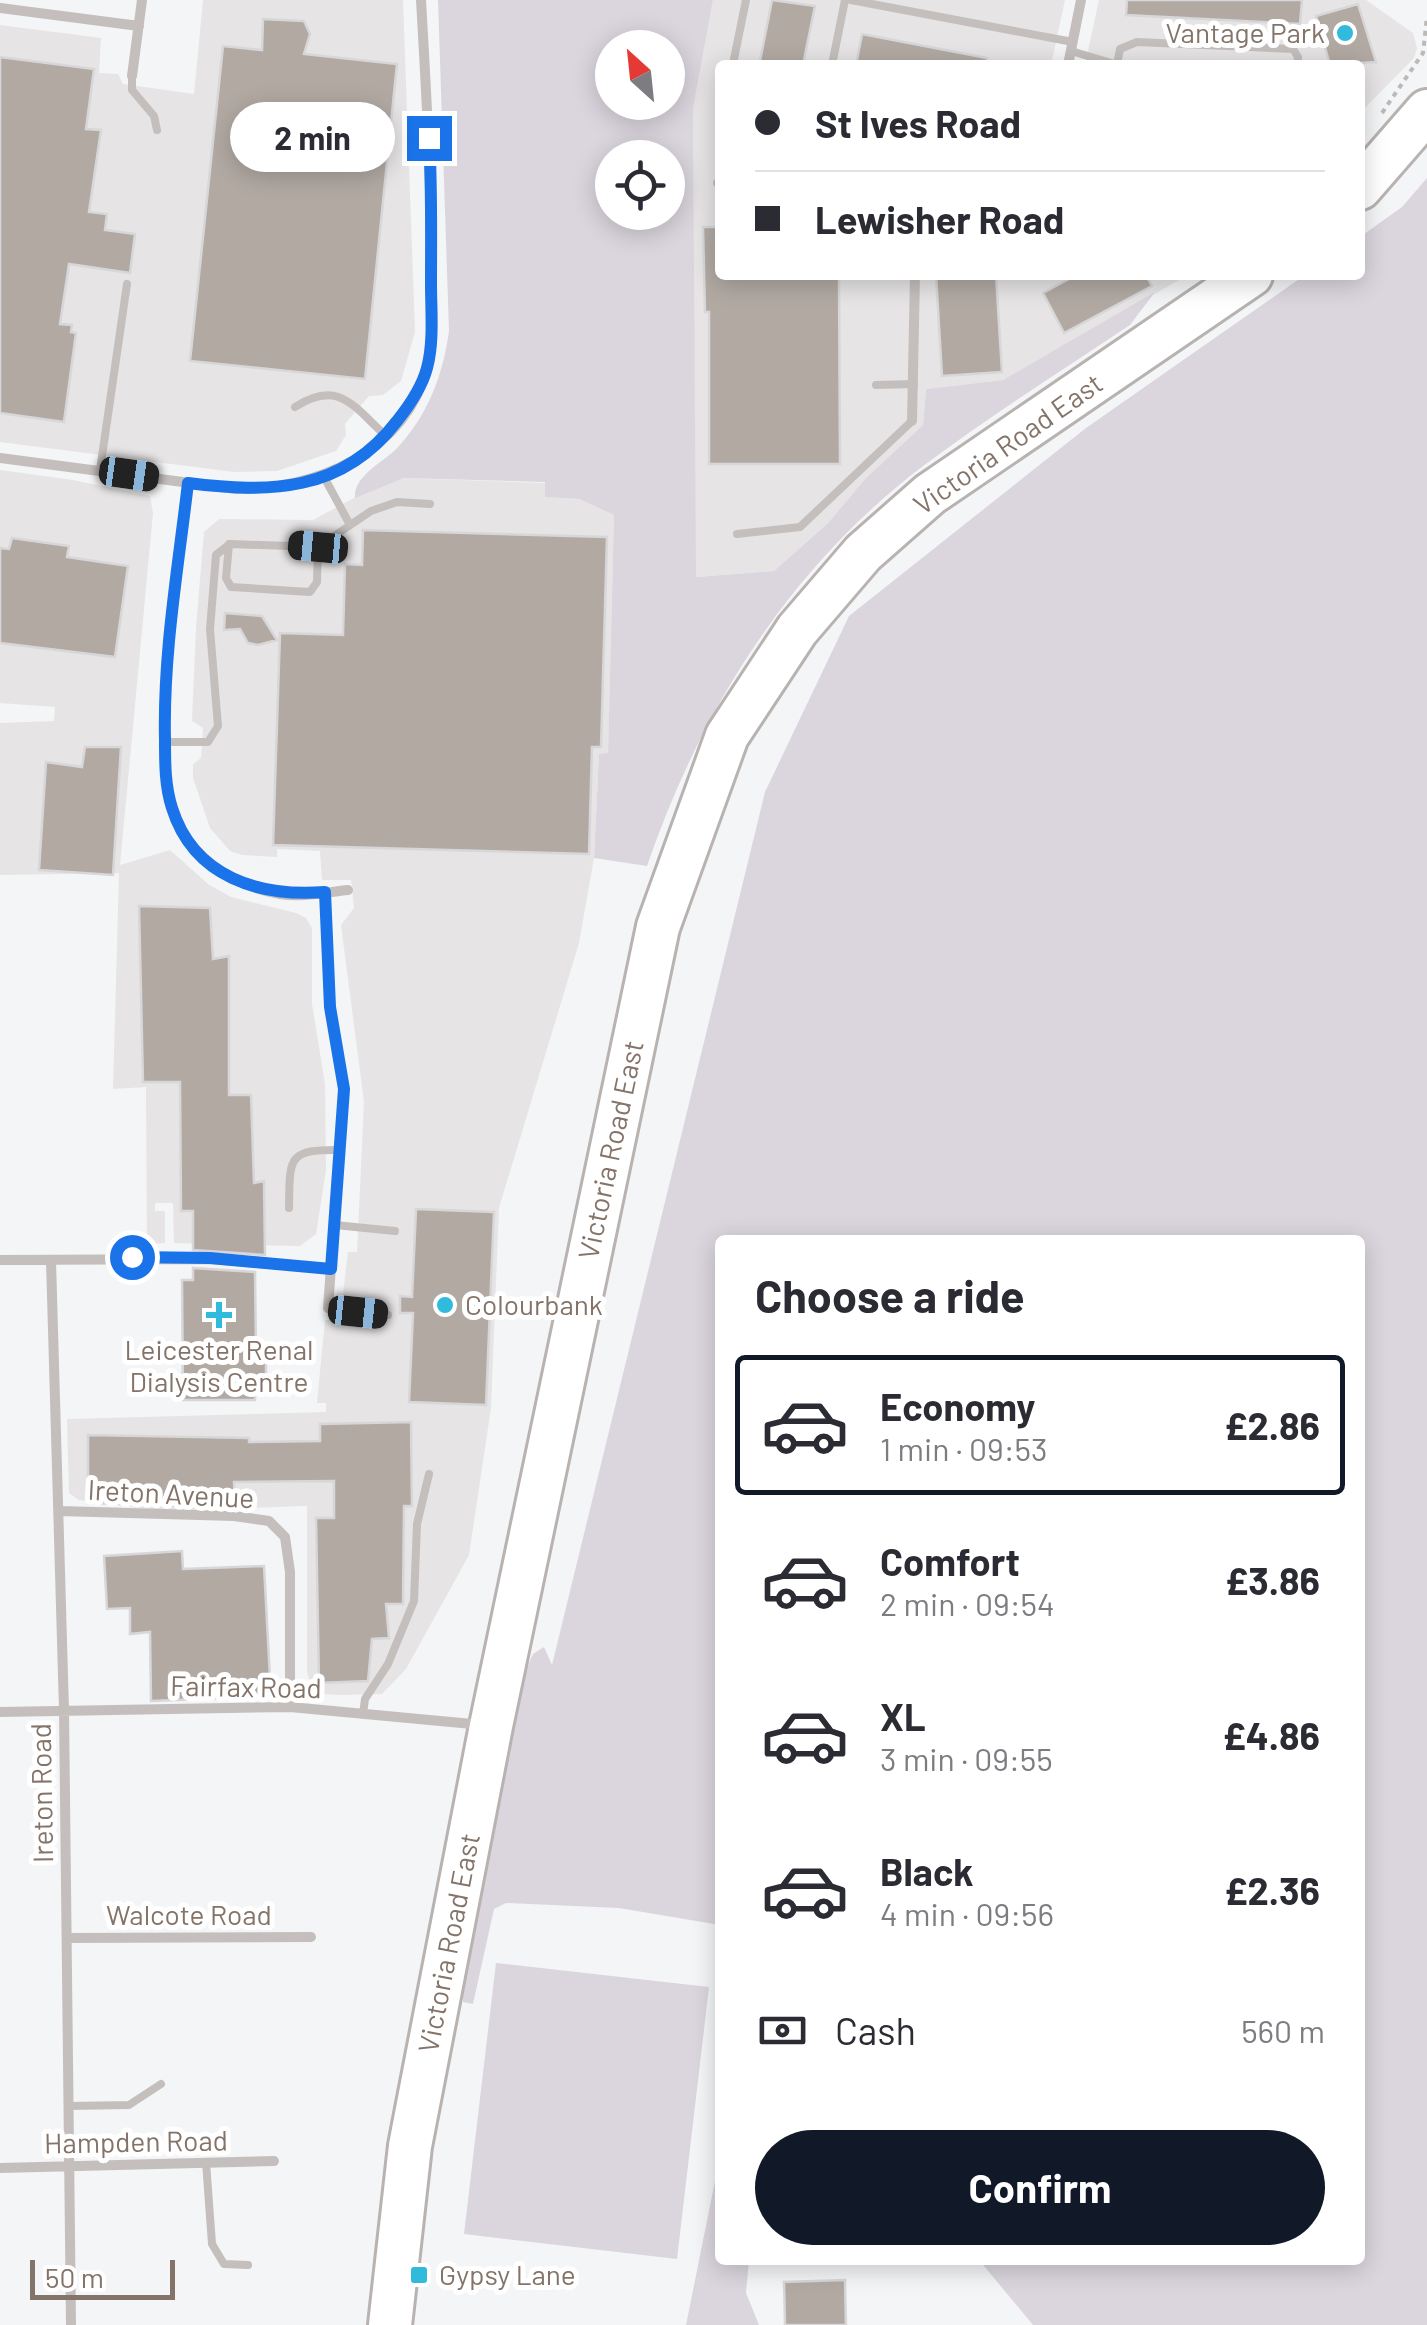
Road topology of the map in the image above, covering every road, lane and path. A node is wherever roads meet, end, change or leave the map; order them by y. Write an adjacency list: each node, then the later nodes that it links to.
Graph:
1 (142, 0): 8 (street)
2 (421, 0): 28 (street)
3 (746, 0): 10 (lane)
4 (848, 0): 9 (lane); 11 (lane)
5 (1082, 0): 9 (street)
6 (0, 8): 8 (street)
7 (1427, 16): 18 (path)
8 (139, 26): 16 (street)
9 (1072, 47): 12 (street); 13 (lane)
10 (734, 59)
11 (833, 60)
12 (1069, 60)
13 (1106, 60)
14 (1118, 60): 15 (lane)
15 (1298, 60)
16 (132, 76): 19 (lane)
17 (1427, 111): 20 (highway)
18 (1381, 115)
19 (157, 130)
20 (1365, 184)
21 (914, 280): 24 (street)
22 (1244, 280): 56 (highway, Victoria Road East)
23 (126, 284): 30 (lane)
24 (914, 384): 25 (lane); 27 (street)
25 (876, 385)
26 (295, 407): 28 (lane)
27 (912, 422): 35 (lane)
28 (386, 436): 31 (street)
29 (0, 458): 30 (street)
30 (100, 470): 32 (street)
31 (324, 476): 32 (street); 34 (lane)
32 (188, 483): 38 (street)
33 (430, 504): 34 (lane)
34 (348, 523): 37 (lane)
35 (737, 534)
36 (230, 544): 37 (lane); 37 (lane); 38 (lane)
37 (318, 547)
38 (165, 742): 40 (street)
39 (348, 890): 40 (street)
40 (325, 892): 41 (street)
41 (340, 1150): 42 (lane); 43 (street)
42 (289, 1208)
43 (335, 1225): 44 (lane); 47 (street)
44 (395, 1231)
45 (0, 1260): 46 (street)
46 (51, 1260): 47 (street); 51 (street, Ireton Road)
47 (331, 1269): 48 (street)
48 (328, 1308): 49 (lane)
49 (388, 1315)
50 (429, 1474): 55 (lane)
51 (59, 1510): 52 (street, Ireton Avenue); 53 (street, Ireton Road)
52 (290, 1707): 53 (street, Fairfax Road); 55 (street, Fairfax Road)
53 (64, 1710): 54 (street, Fairfax Road); 58 (street, Ireton Road)
54 (0, 1712)
55 (363, 1714): 56 (street, Fairfax Road)
56 (491, 1726): 67 (highway, Victoria Road East)
57 (311, 1937): 58 (street, Walcote Road)
58 (67, 1938): 60 (street, Ireton Road)
59 (160, 2084): 60 (lane)
60 (69, 2106): 63 (street, Ireton Road)
61 (274, 2160): 62 (street, Hampden Road)
62 (206, 2162): 63 (street, Hampden Road); 65 (lane)
63 (70, 2166): 64 (street, Hampden Road); 66 (street, Ireton Road)
64 (0, 2168)
65 (248, 2265)
66 (71, 2325)
67 (390, 2325)

